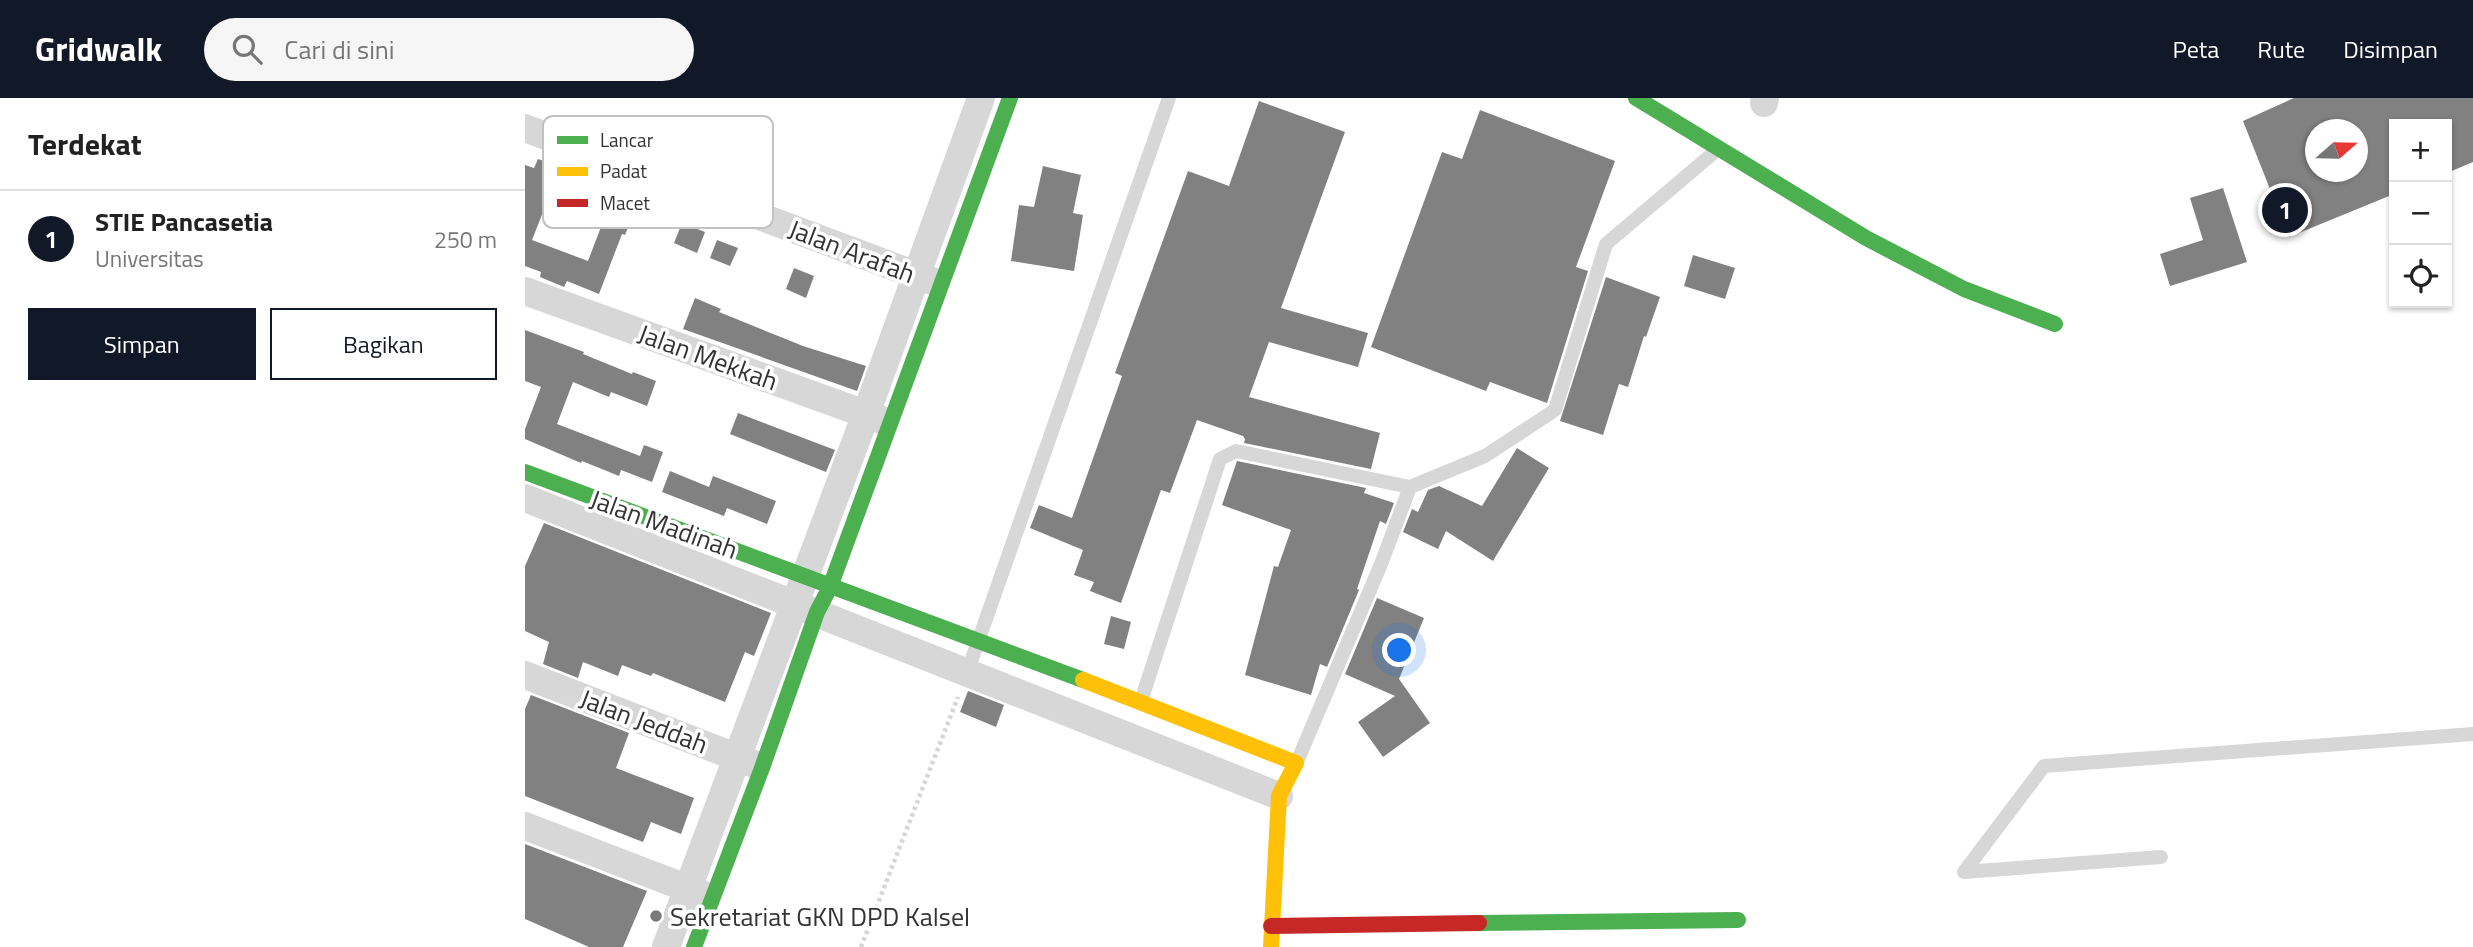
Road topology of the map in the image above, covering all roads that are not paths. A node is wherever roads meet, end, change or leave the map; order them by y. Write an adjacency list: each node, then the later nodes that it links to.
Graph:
1 (981, 98): 9 (street)
2 (1010, 98): 10 (street)
3 (1169, 98): 20 (lane)
4 (1636, 98): 7 (street)
5 (525, 128): 6 (street, Jalan Arafah)
6 (543, 135)
7 (1718, 149): 12 (street); 15 (lane)
8 (773, 221): 9 (street, Jalan Arafah)
9 (915, 275): 10 (street, Jalan Arafah); 13 (street)
10 (943, 285): 13 (street)
11 (525, 291): 13 (street, Jalan Mekkah)
12 (2055, 324)
13 (878, 419): 17 (street); 18 (street)
14 (525, 472): 17 (street, Jalan Madinah)
15 (1410, 487): 24 (lane); 28 (lane)
16 (525, 498): 19 (street, Jalan Madinah)
17 (804, 575): 18 (street, Jalan Madinah); 19 (street)
18 (829, 587): 19 (street); 20 (street, Jalan Madinah)
19 (805, 607): 21 (street, Jalan Madinah); 27 (street)
20 (978, 639): 21 (lane); 23 (street, Jalan Madinah)
21 (967, 673): 25 (street, Jalan Madinah)
22 (525, 674): 27 (street, Jalan Jeddah)
23 (1072, 675): 24 (street, Jalan Madinah); 25 (street)
24 (1141, 703): 28 (street, Jalan Madinah)
25 (1065, 712): 29 (street, Jalan Madinah)
26 (2473, 734): 31 (lane)
27 (750, 762): 32 (street)
28 (1296, 763): 29 (street)
29 (1279, 796): 34 (street)
30 (525, 826): 32 (street)
31 (2161, 857)
32 (699, 893): 35 (street); 36 (street)
33 (1738, 920): 34 (street)
34 (1271, 926): 37 (street)
35 (666, 947)
36 (694, 947)
37 (1271, 947)

